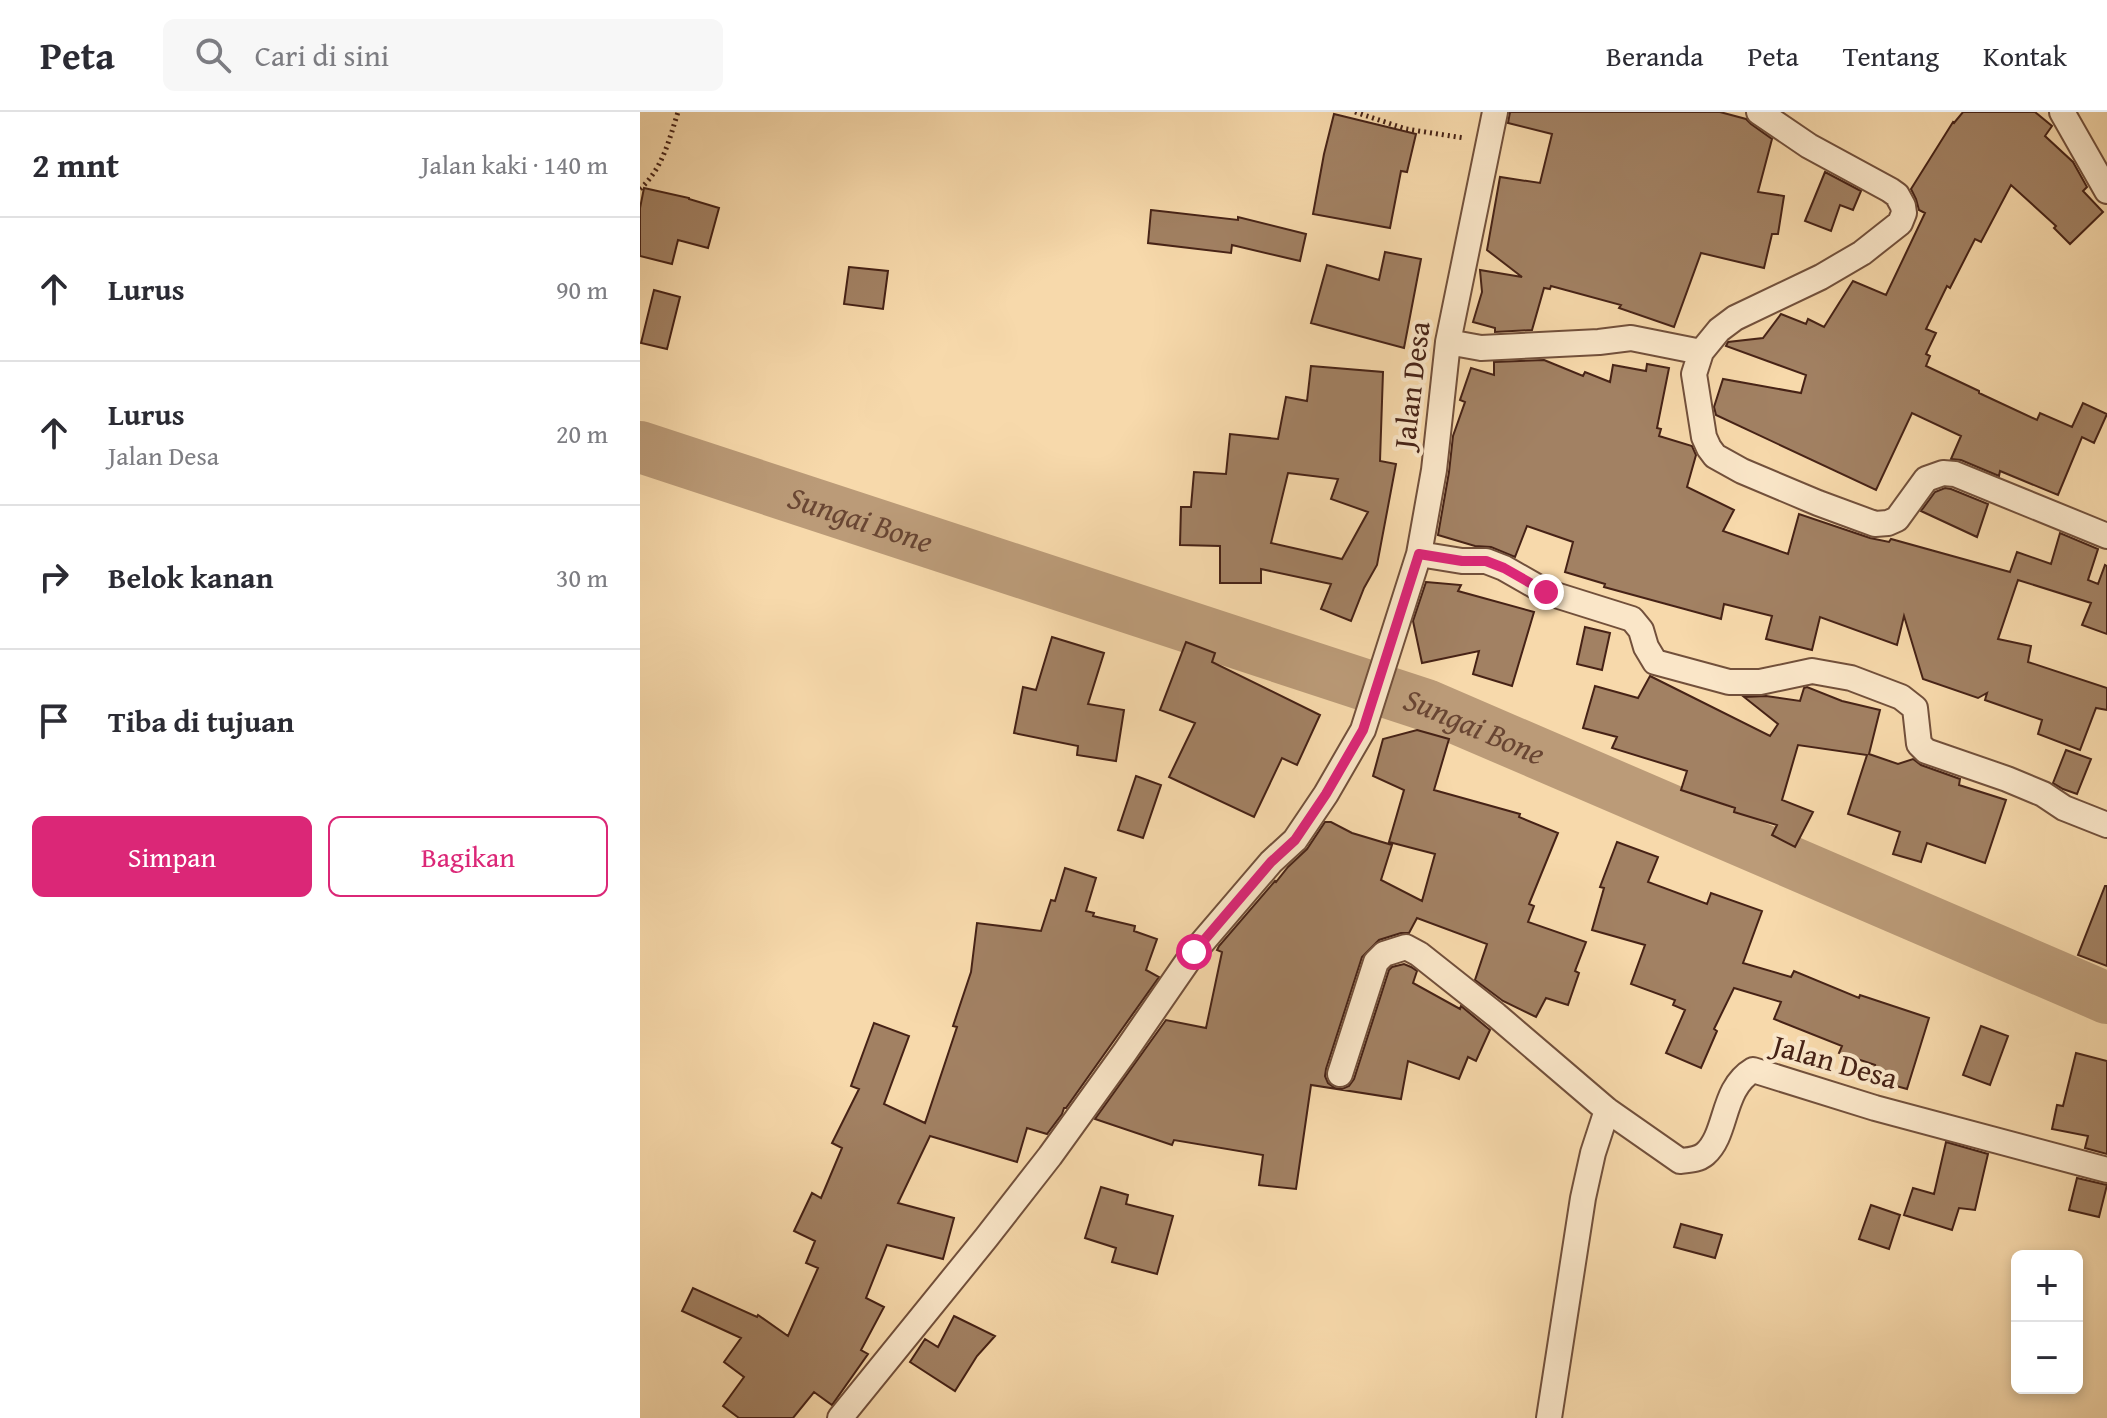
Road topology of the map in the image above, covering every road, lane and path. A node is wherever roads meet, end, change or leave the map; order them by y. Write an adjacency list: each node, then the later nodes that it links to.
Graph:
1 (678, 112): 7 (path)
2 (1355, 112): 6 (path)
3 (1495, 112): 6 (street, Jalan Desa)
4 (1759, 112): 10 (street)
5 (2062, 112): 8 (street)
6 (1489, 142): 9 (street, Jalan Desa)
7 (640, 189)
8 (2107, 191)
9 (1448, 342): 10 (street); 12 (street, Jalan Desa)
10 (1701, 352): 11 (street)
11 (2107, 536)
12 (1419, 554): 13 (street); 17 (street, Jalan Desa)
13 (2107, 825)
14 (1340, 1074): 15 (street, Jalan Desa)
15 (1607, 1110): 16 (street, Jalan Desa); 18 (street)
16 (2107, 1170)
17 (840, 1418)
18 (1549, 1418)

